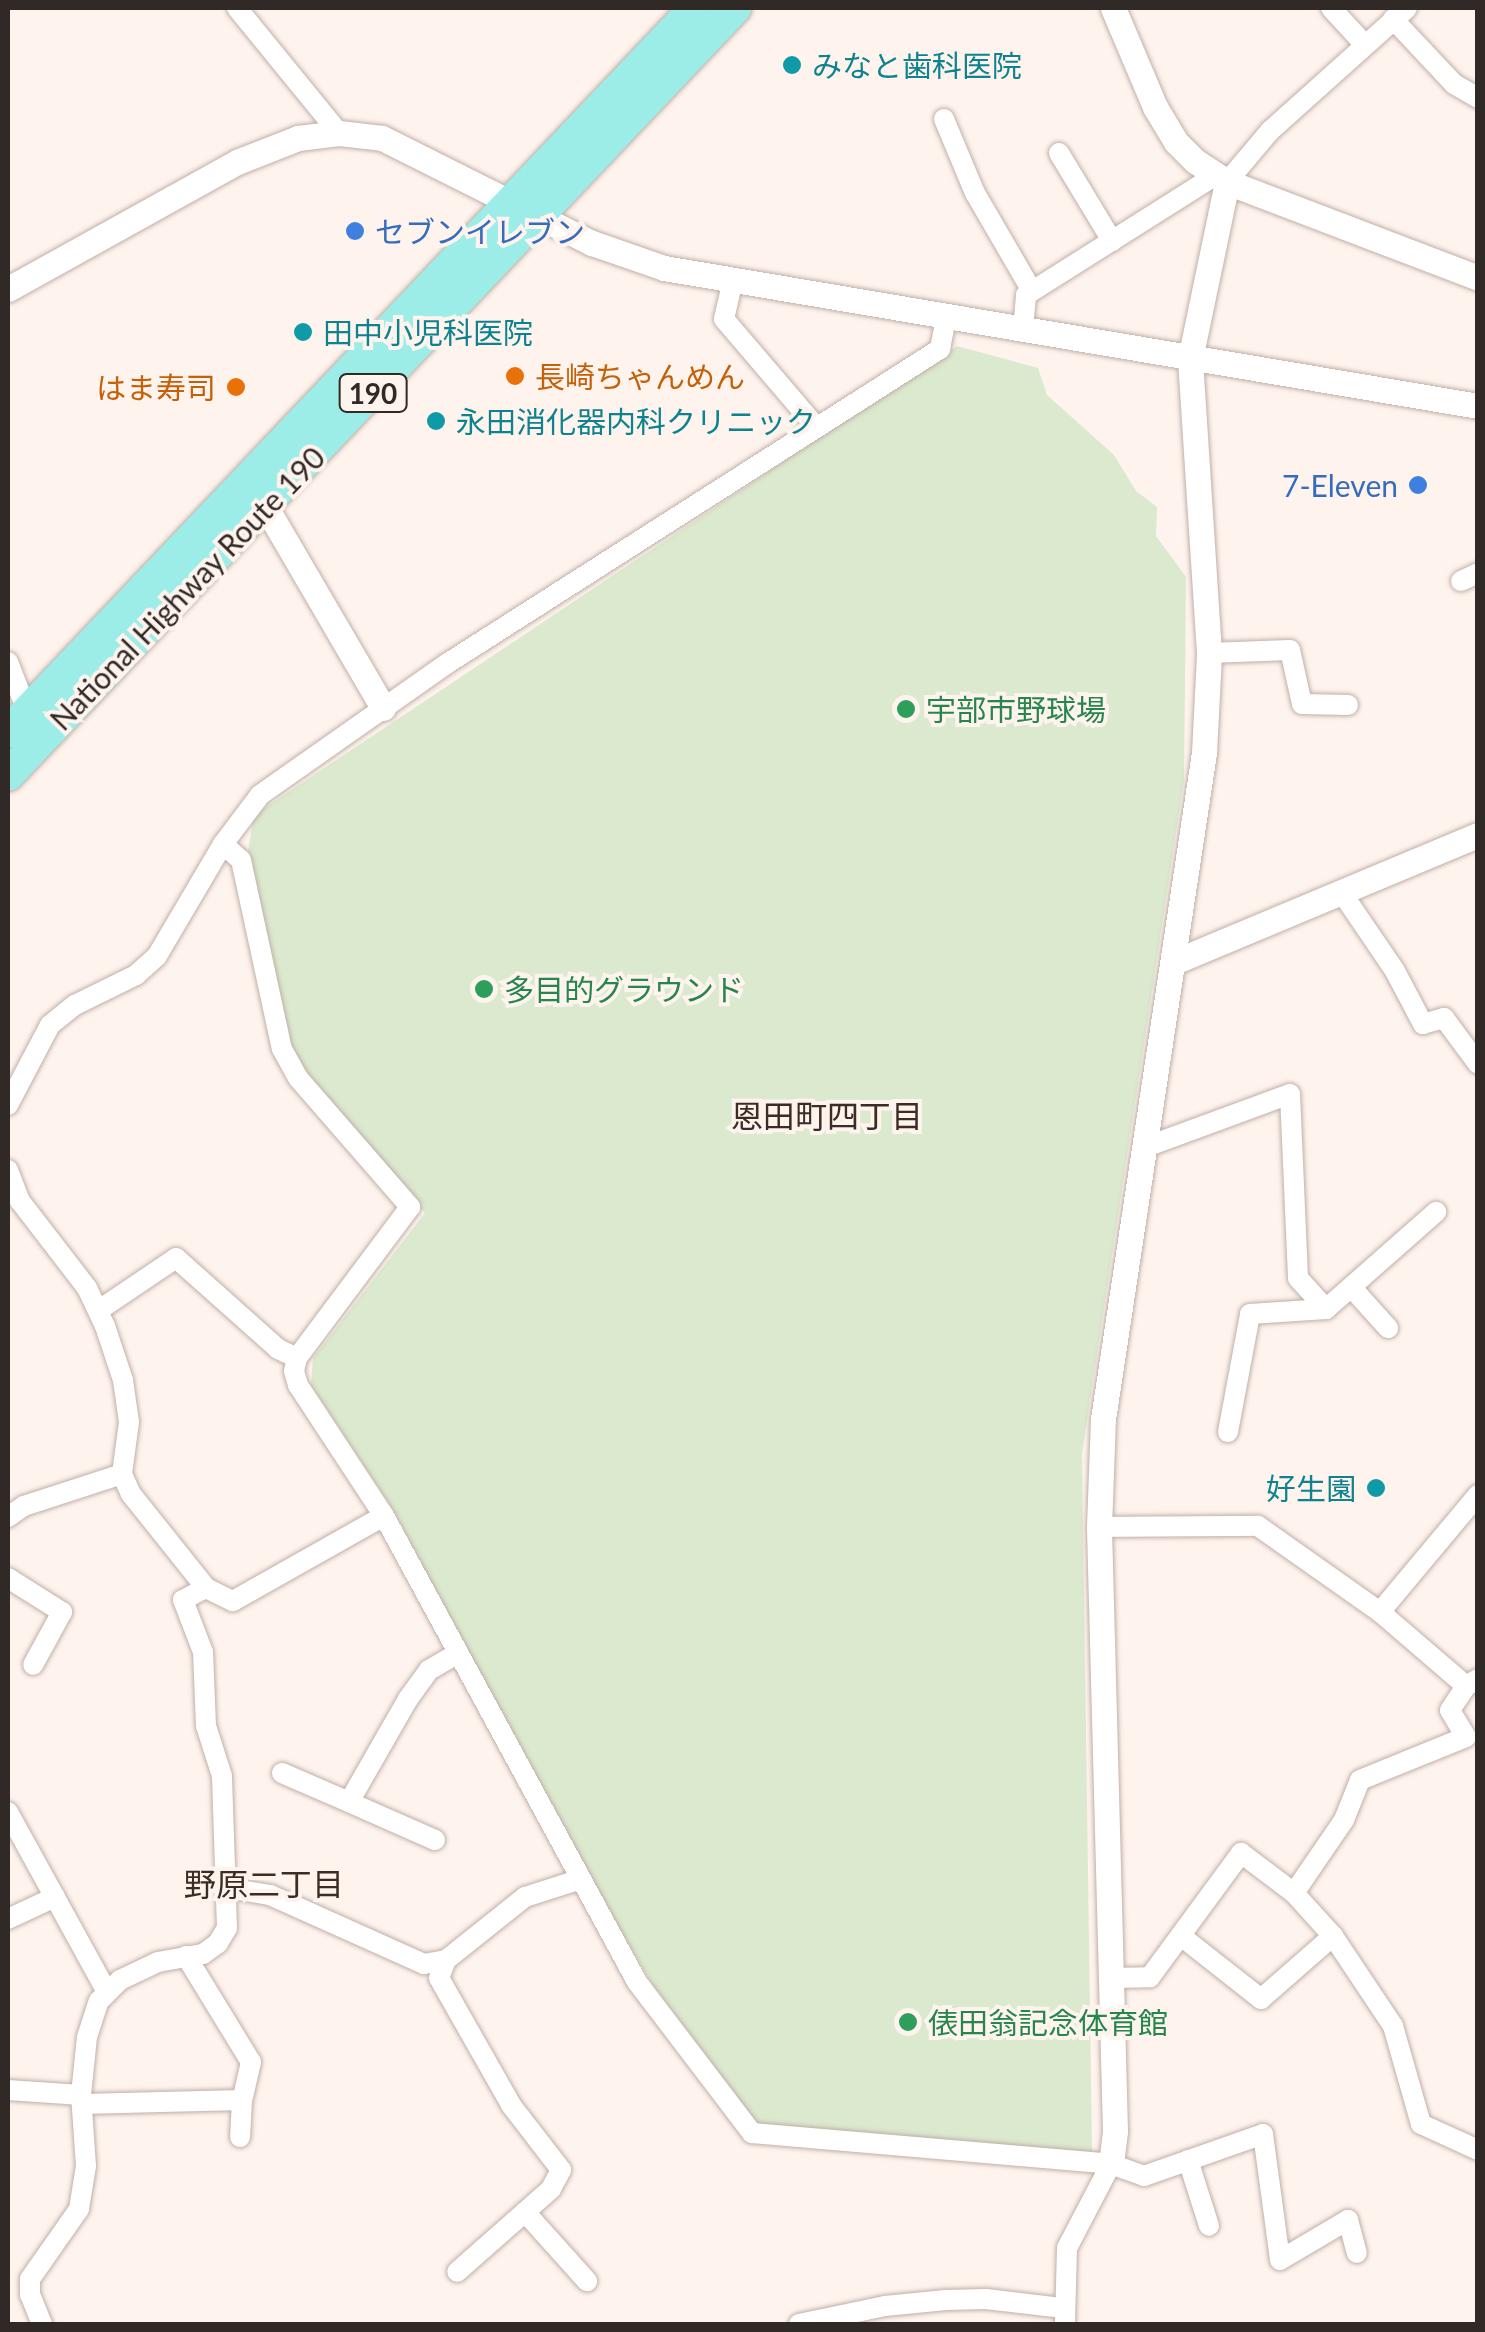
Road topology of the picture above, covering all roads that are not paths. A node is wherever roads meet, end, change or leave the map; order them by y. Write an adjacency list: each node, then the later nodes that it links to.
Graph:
1 (237, 8): 10 (street)
2 (696, 8): 13 (highway, National Highway Route 190 / 190)
3 (735, 8): 13 (highway, National Highway Route 190 / 190)
4 (1113, 8): 12 (street)
5 (1331, 8): 7 (street)
6 (1400, 13): 7 (street); 8 (street)
7 (1365, 46): 12 (street)
8 (1478, 98)
9 (944, 119): 18 (street)
10 (339, 132): 13 (street); 17 (street)
11 (1059, 153): 14 (street)
12 (1222, 178): 14 (street); 15 (street); 21 (street)
13 (524, 211): 16 (street); 24 (highway, National Highway Route 190 / 190)
14 (1112, 241): 18 (street)
15 (1478, 278)
16 (732, 280): 19 (street); 23 (street)
17 (8, 289)
18 (1032, 291): 20 (street)
19 (946, 318): 20 (street); 23 (street)
20 (1024, 330): 21 (street)
21 (1190, 359): 22 (street); 25 (street)
22 (1478, 406)
23 (817, 428): 28 (street)
24 (258, 493): 28 (street); 29 (highway, National Highway Route 190 / 190); 30 (highway, National Highway Route 190 / 190)
25 (1210, 653): 27 (street); 34 (street)
26 (8, 662): 29 (street)
27 (1348, 706)
28 (382, 708): 32 (street)
29 (18, 721)
30 (8, 775)
31 (1478, 836): 33 (street)
32 (224, 844): 36 (street); 44 (street)
33 (1342, 892): 34 (street); 35 (street)
34 (1174, 962): 37 (street)
35 (1478, 1064)
36 (8, 1104)
37 (1146, 1146): 42 (street); 50 (street)
38 (8, 1170): 41 (street)
39 (1436, 1212): 40 (street)
40 (1352, 1288): 42 (street); 43 (street)
41 (98, 1310): 44 (street); 46 (street)
42 (1326, 1310): 45 (street)
43 (1388, 1328)
44 (297, 1358): 48 (street)
45 (1228, 1432)
46 (122, 1474): 49 (street); 52 (street)
47 (1478, 1495): 53 (street)
48 (384, 1516): 52 (street); 54 (street)
49 (8, 1517)
50 (1099, 1526): 53 (street); 71 (street)
51 (8, 1578): 55 (street)
52 (206, 1588): 63 (street)
53 (1380, 1612): 56 (street)
54 (457, 1654): 59 (street); 62 (street)
55 (33, 1665)
56 (1472, 1682): 57 (street)
57 (1472, 1744): 64 (street)
58 (282, 1773): 59 (street)
59 (350, 1802): 61 (street)
60 (8, 1812): 65 (street)
61 (435, 1840)
62 (581, 1879): 70 (street); 79 (street)
63 (228, 1888): 69 (street); 70 (street)
64 (1294, 1893): 67 (street); 68 (street)
65 (55, 1898): 66 (street); 72 (street)
66 (8, 1919)
67 (1182, 1936): 68 (street); 71 (street)
68 (1333, 1936): 77 (street)
69 (186, 1956): 72 (street); 75 (street)
70 (446, 1960): 80 (street)
71 (1111, 1978): 79 (street)
72 (106, 1990): 74 (street)
73 (8, 2090): 74 (street)
74 (81, 2100): 75 (street); 87 (street)
75 (242, 2100): 76 (street)
76 (240, 2137)
77 (1478, 2150)
78 (1188, 2160): 79 (street); 81 (street); 82 (street)
79 (1111, 2164): 86 (street)
80 (525, 2212): 83 (street); 84 (street)
81 (1208, 2226)
82 (1357, 2253)
83 (457, 2272)
84 (587, 2281)
85 (886, 2315): 86 (street); 88 (street)
86 (1064, 2316)
87 (42, 2324)
88 (799, 2324)

